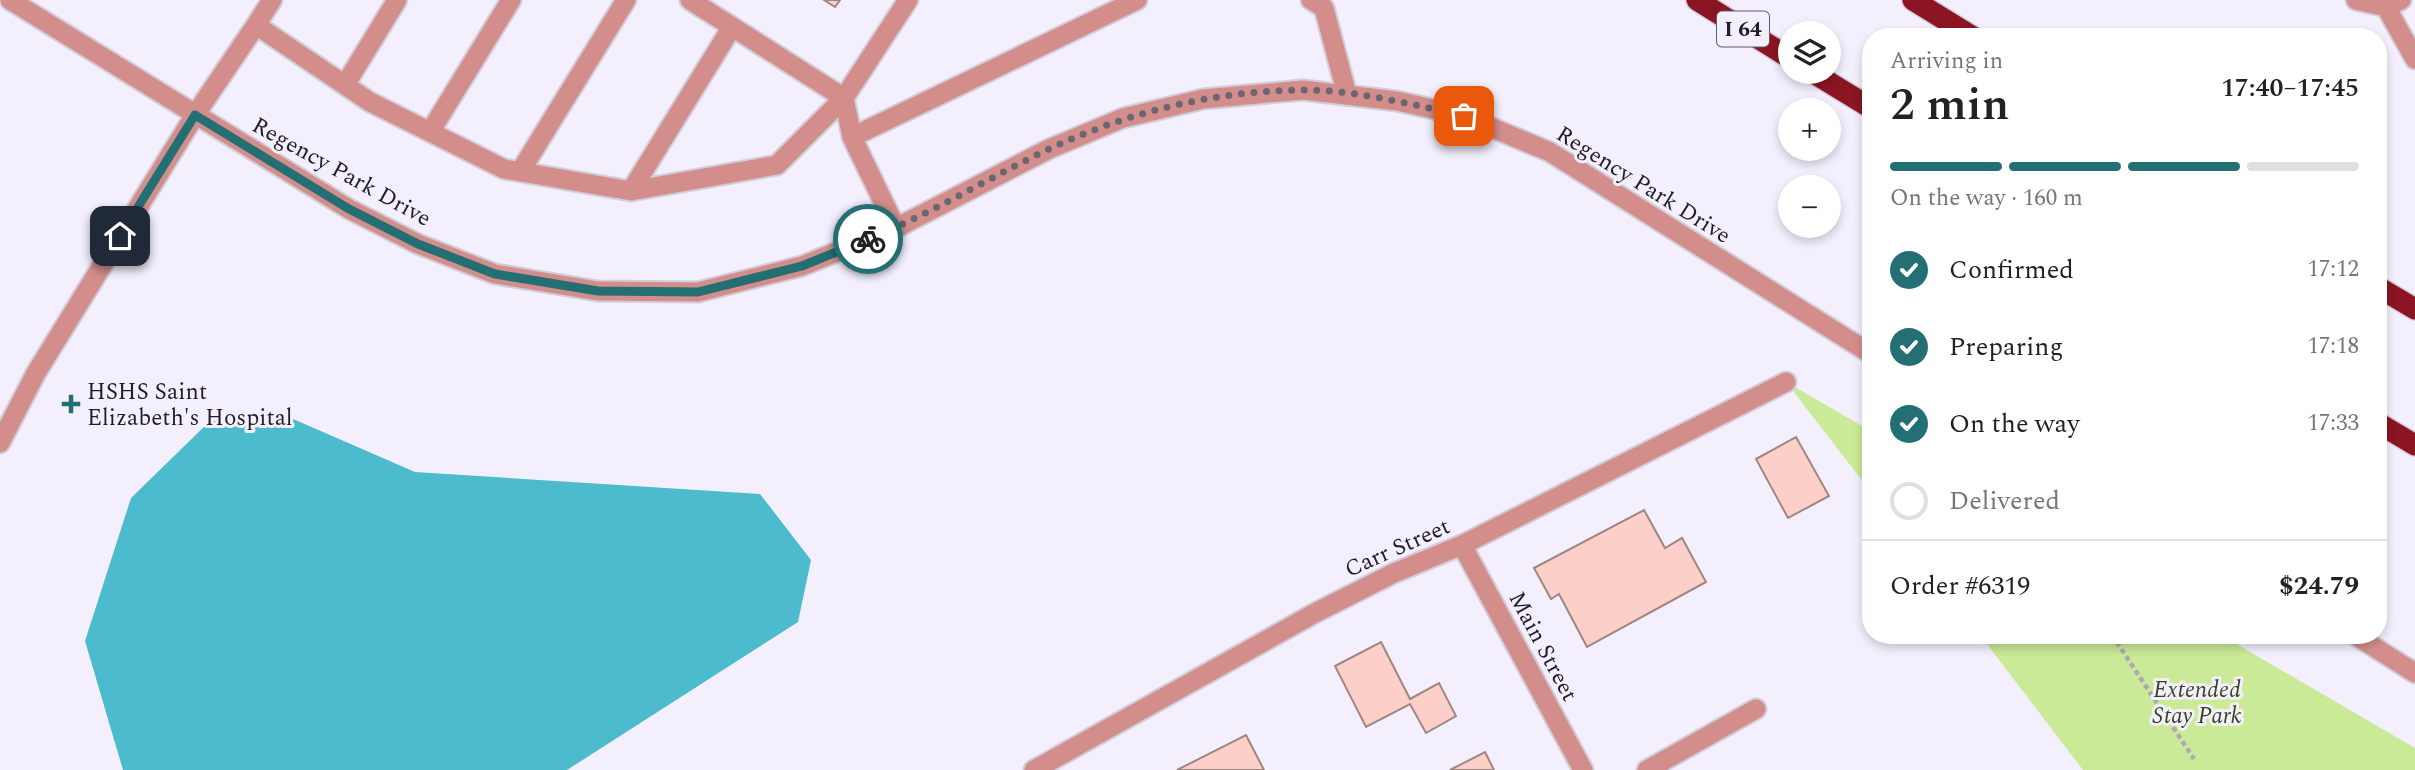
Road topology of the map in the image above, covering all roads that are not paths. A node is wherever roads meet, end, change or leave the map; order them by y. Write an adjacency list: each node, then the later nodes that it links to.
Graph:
1 (10, 0): 24 (street, Regency Park Drive)
2 (272, 0): 14 (street)
3 (397, 0): 20 (street)
4 (511, 0): 25 (street)
5 (625, 0): 27 (street)
6 (690, 0): 15 (street)
7 (908, 0): 22 (street)
8 (1137, 0): 26 (street)
9 (1311, 0): 21 (street)
10 (1697, 0): 17 (highway, I 64)
11 (1913, 0): 16 (highway)
12 (2356, 0): 13 (street)
13 (2393, 4): 18 (street)
14 (256, 25): 20 (street); 24 (street)
15 (732, 27): 22 (street); 28 (street)
16 (1958, 28)
17 (1778, 51)
18 (2415, 59)
19 (1832, 84): 23 (highway)
20 (345, 85): 25 (street)
21 (1347, 95): 29 (street, Regency Park Drive); 32 (street, Regency Park Drive)
22 (844, 97): 26 (street); 28 (street)
23 (1862, 103)
24 (195, 115): 29 (street, Regency Park Drive); 35 (street)
25 (430, 132): 27 (street)
26 (852, 137): 29 (street)
27 (520, 173): 28 (street)
28 (631, 191)
29 (896, 228)
30 (2387, 292): 31 (highway)
31 (2415, 309)
32 (1862, 348)
33 (1786, 382): 37 (street, Carr Street)
34 (2387, 428): 36 (highway)
35 (0, 443)
36 (2415, 445)
37 (1462, 545): 41 (street, Carr Street); 42 (street, Main Street)
38 (2369, 644): 39 (street)
39 (2415, 673)
40 (1756, 709): 43 (street)
41 (1034, 770)
42 (1583, 770)
43 (1647, 770)

